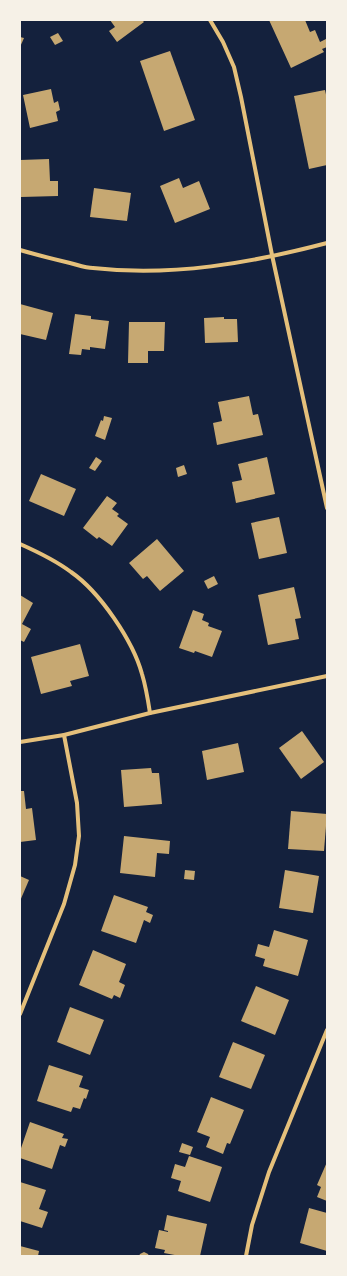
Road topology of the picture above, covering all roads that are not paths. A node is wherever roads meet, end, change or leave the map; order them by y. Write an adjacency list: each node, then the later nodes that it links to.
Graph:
1 (210, 20): 4 (street)
2 (327, 242): 4 (street)
3 (20, 250): 4 (street)
4 (272, 255): 5 (street)
5 (327, 508)
6 (20, 544): 8 (street)
7 (327, 676): 8 (street)
8 (150, 713): 9 (street)
9 (64, 734): 10 (street); 11 (street)
10 (20, 742)
11 (20, 1014)
12 (327, 1030): 13 (street)
13 (246, 1256)

